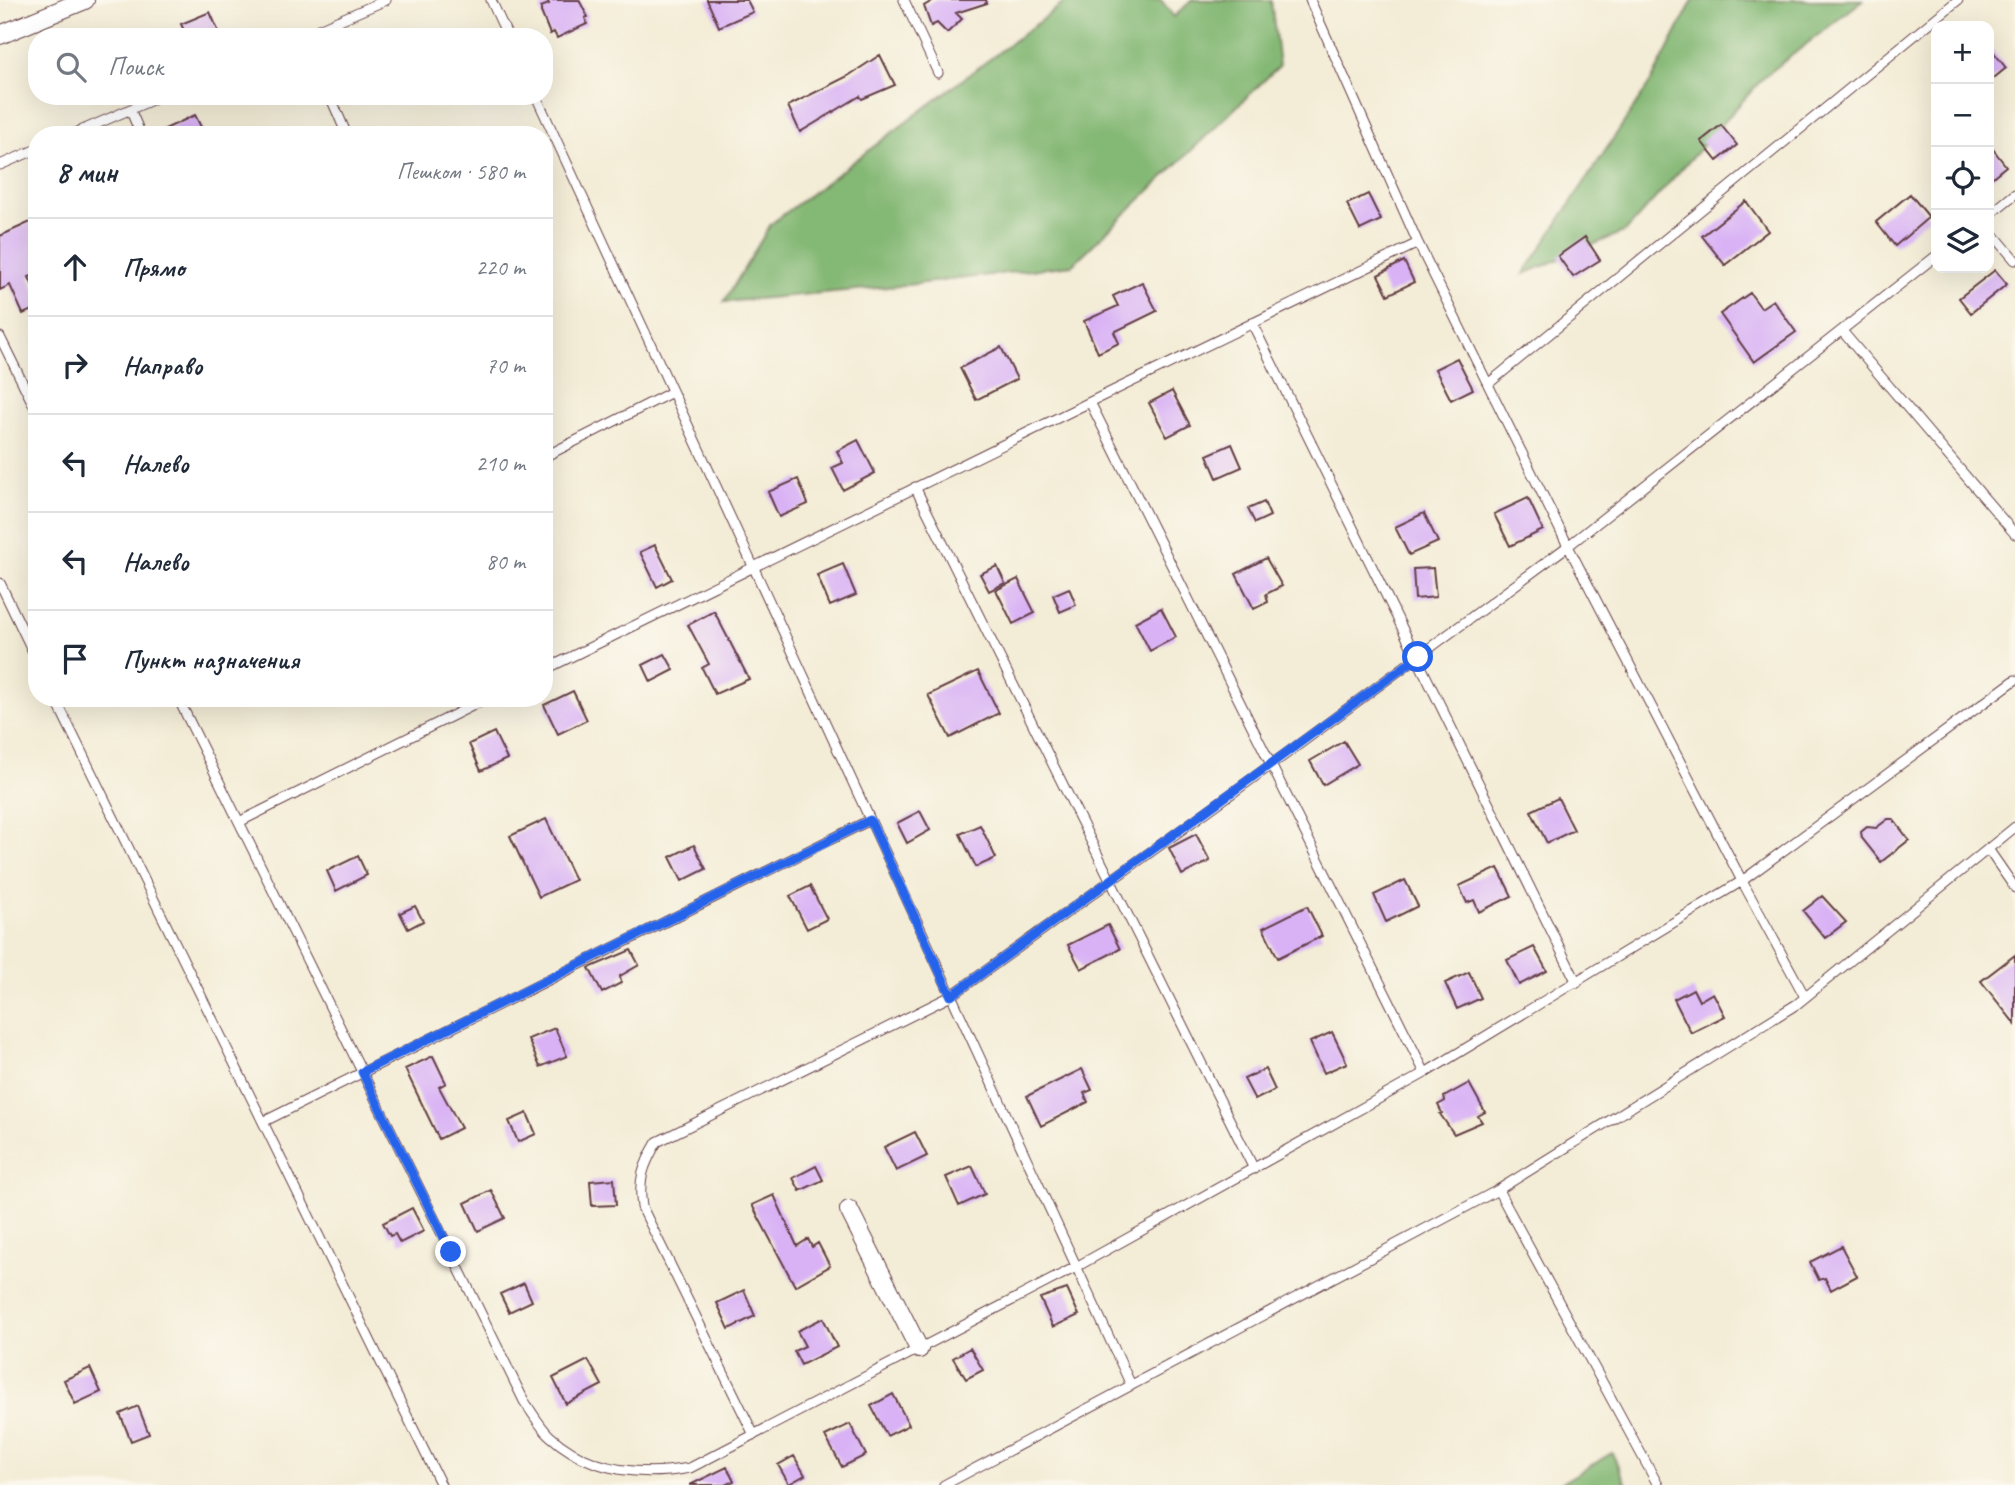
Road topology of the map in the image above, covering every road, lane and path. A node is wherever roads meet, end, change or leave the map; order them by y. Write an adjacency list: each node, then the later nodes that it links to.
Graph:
1 (85, 0): 9 (street)
2 (386, 0): 7 (lane)
3 (491, 0): 8 (lane)
4 (904, 0): 10 (lane)
5 (1310, 0): 25 (lane)
6 (1958, 0): 31 (lane)
7 (321, 28)
8 (504, 28)
9 (0, 35)
10 (938, 73)
11 (140, 105): 14 (lane)
12 (334, 105): 17 (lane)
13 (540, 105): 18 (lane)
14 (130, 109): 15 (lane); 16 (lane)
15 (91, 126)
16 (137, 126)
17 (343, 126)
18 (550, 126)
19 (553, 133): 32 (lane)
20 (28, 153): 21 (lane)
21 (0, 165)
22 (2015, 194): 23 (lane)
23 (1994, 211)
24 (1994, 235): 27 (lane)
25 (1418, 243): 28 (lane); 31 (lane)
26 (1931, 260): 29 (lane)
27 (2015, 260)
28 (1252, 323): 34 (lane); 42 (lane)
29 (1842, 331): 37 (lane); 38 (lane)
30 (0, 337): 33 (lane)
31 (1488, 384): 38 (lane)
32 (672, 392): 35 (lane); 39 (lane)
33 (28, 394)
34 (1090, 402): 36 (lane); 48 (lane)
35 (553, 452)
36 (915, 487): 39 (lane); 53 (lane)
37 (2015, 534)
38 (1568, 546): 42 (lane); 54 (lane)
39 (753, 566): 43 (lane); 49 (lane)
40 (0, 583): 41 (lane)
41 (28, 641)
42 (1418, 657): 48 (lane); 56 (lane)
43 (553, 666)
44 (2015, 680): 54 (lane)
45 (58, 707): 61 (lane)
46 (182, 707): 50 (lane)
47 (470, 707): 50 (lane)
48 (1271, 765): 53 (lane); 60 (lane)
49 (870, 820): 57 (lane); 59 (lane)
50 (239, 822): 59 (lane)
51 (2015, 827): 52 (lane)
52 (1988, 849): 55 (lane); 58 (lane)
53 (1110, 881): 57 (lane); 62 (lane)
54 (1742, 881): 56 (lane); 58 (lane)
55 (2015, 888)
56 (1577, 984): 60 (lane)
57 (951, 996): 65 (lane); 68 (lane)
58 (1805, 997): 63 (lane)
59 (362, 1072): 61 (lane); 68 (lane)
60 (1425, 1073): 62 (lane)
61 (263, 1122): 69 (lane)
62 (1254, 1169): 65 (lane)
63 (1498, 1190): 67 (lane); 71 (lane)
64 (849, 1210): 66 (street)
65 (1076, 1267): 66 (lane); 67 (lane)
66 (919, 1349): 68 (lane)
67 (1131, 1385): 70 (lane)
68 (754, 1435)
69 (440, 1485)
70 (944, 1485)
71 (1658, 1485)

